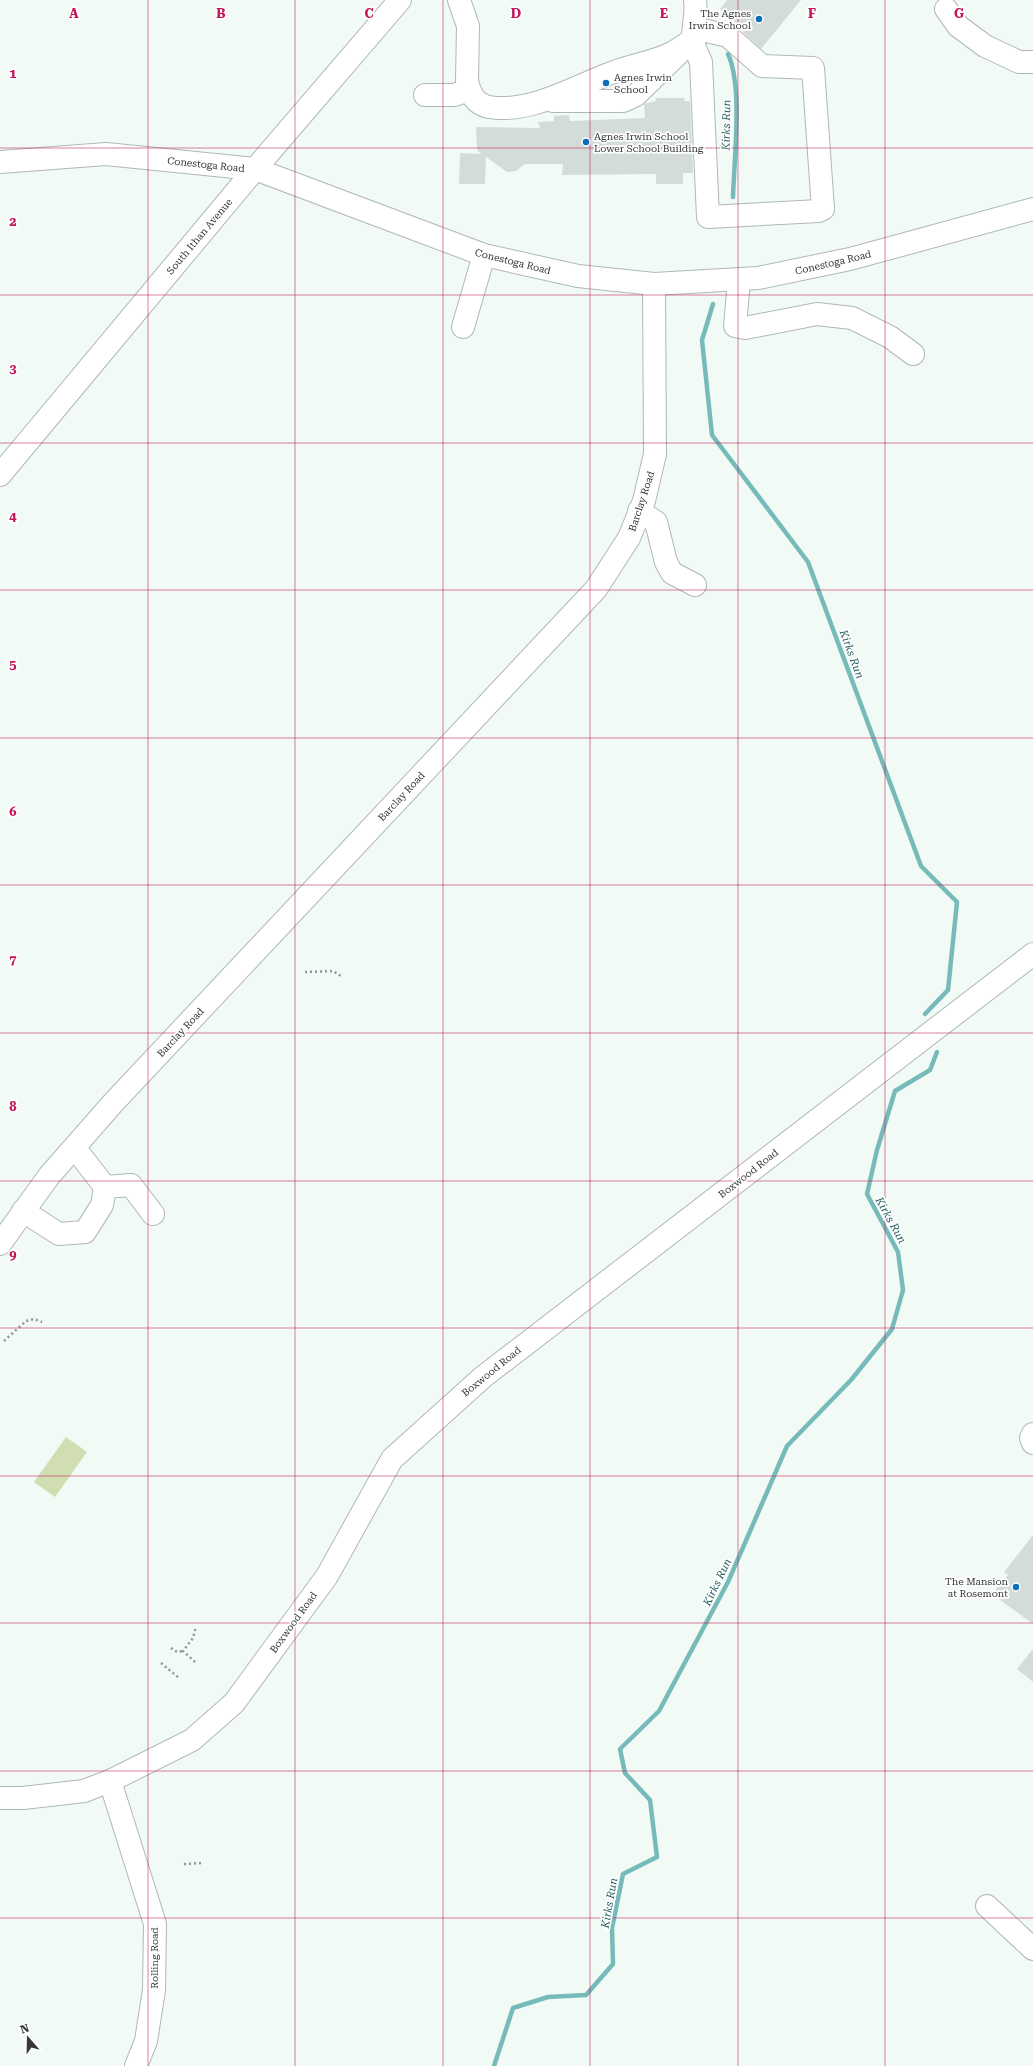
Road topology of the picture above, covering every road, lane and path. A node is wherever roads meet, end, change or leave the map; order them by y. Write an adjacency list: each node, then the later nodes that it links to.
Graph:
1 (400, 0): 11 (street, South Ithan Avenue)
2 (459, 0): 7 (street)
3 (695, 0): 5 (street)
4 (946, 9): 6 (street)
5 (693, 34): 5 (street); 9 (street); 9 (street)
6 (1033, 62)
7 (469, 90): 8 (street); 9 (street)
8 (425, 95)
9 (540, 101)
10 (0, 162): 11 (street, Conestoga Road)
11 (255, 169): 13 (street, Conestoga Road); 18 (street, South Ithan Avenue)
12 (1033, 209): 14 (street, Conestoga Road)
13 (484, 255): 15 (street, Conestoga Road); 16 (street)
14 (739, 280): 15 (street, Conestoga Road); 17 (street)
15 (654, 284): 19 (street, Barclay Road)
16 (463, 327)
17 (913, 354)
18 (0, 475)
19 (639, 511): 20 (street); 24 (street, Barclay Road)
20 (695, 585)
21 (1033, 954): 39 (street, Boxwood Road)
22 (305, 972): 23 (path)
23 (341, 976)
24 (73, 1149): 25 (street); 26 (street, Barclay Road)
25 (105, 1187): 26 (street); 27 (street)
26 (23, 1211): 28 (street, Barclay Road)
27 (153, 1214)
28 (0, 1244)
29 (42, 1322): 30 (path)
30 (4, 1340)
31 (1033, 1434): 32 (street)
32 (1033, 1443)
33 (196, 1626): 35 (path)
34 (171, 1648): 35 (path)
35 (183, 1651): 36 (path)
36 (195, 1662)
37 (161, 1663): 38 (path)
38 (178, 1678)
39 (110, 1781): 40 (street, Boxwood Road); 45 (street, Rolling Road)
40 (0, 1798)
41 (203, 1863): 42 (path)
42 (184, 1864)
43 (987, 1906): 44 (street)
44 (1033, 1949)
45 (136, 2066)

